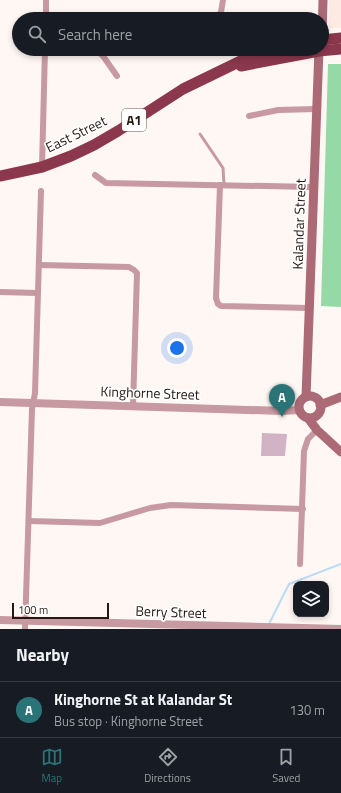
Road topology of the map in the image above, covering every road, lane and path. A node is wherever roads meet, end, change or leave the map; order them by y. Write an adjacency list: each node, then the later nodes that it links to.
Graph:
1 (46, 0): 5 (street)
2 (223, 0): 6 (street)
3 (317, 0): 7 (main road)
4 (323, 0): 8 (main road)
5 (46, 12)
6 (221, 12)
7 (316, 12)
8 (323, 12)
9 (341, 38): 10 (highway)
10 (329, 39)
11 (341, 49): 12 (highway, A1)
12 (329, 50)
13 (45, 56): 23 (street)
14 (103, 56): 19 (street)
15 (250, 56): 18 (highway, East Street / A1)
16 (288, 56): 18 (highway, East Street / A1)
17 (319, 56): 20 (main road, Kalandar Street)
18 (223, 70): 23 (highway, East Street / A1)
19 (117, 76)
20 (316, 109): 21 (street); 27 (main road, Kalandar Street)
21 (249, 116)
22 (200, 134): 26 (lane)
23 (42, 166): 25 (highway, East Street / A1)
24 (95, 175): 26 (street)
25 (0, 176)
26 (222, 185): 27 (street); 32 (street)
27 (314, 187): 32 (main road, Kalandar Street)
28 (41, 191): 29 (street)
29 (39, 265): 31 (street); 38 (street)
30 (0, 292): 31 (street)
31 (38, 293): 36 (street)
32 (309, 308): 33 (main road, Kalandar Street)
33 (306, 397): 37 (main road); 39 (main road)
34 (341, 397): 37 (main road)
35 (0, 402): 36 (street, Kinghorne Street)
36 (33, 403): 38 (street, Kinghorne Street); 44 (street)
37 (320, 405): 40 (main road)
38 (133, 406): 39 (street, Kinghorne Street)
39 (299, 410): 40 (main road)
40 (308, 418): 41 (main road)
41 (317, 430): 42 (main road); 43 (street)
42 (341, 452)
43 (302, 509): 44 (street); 45 (street)
44 (29, 521): 47 (street)
45 (300, 564)
46 (0, 620): 47 (street, Berry Street)
47 (25, 625): 48 (street, Berry Street)
48 (299, 628): 49 (street, Berry Street)
49 (341, 629)

